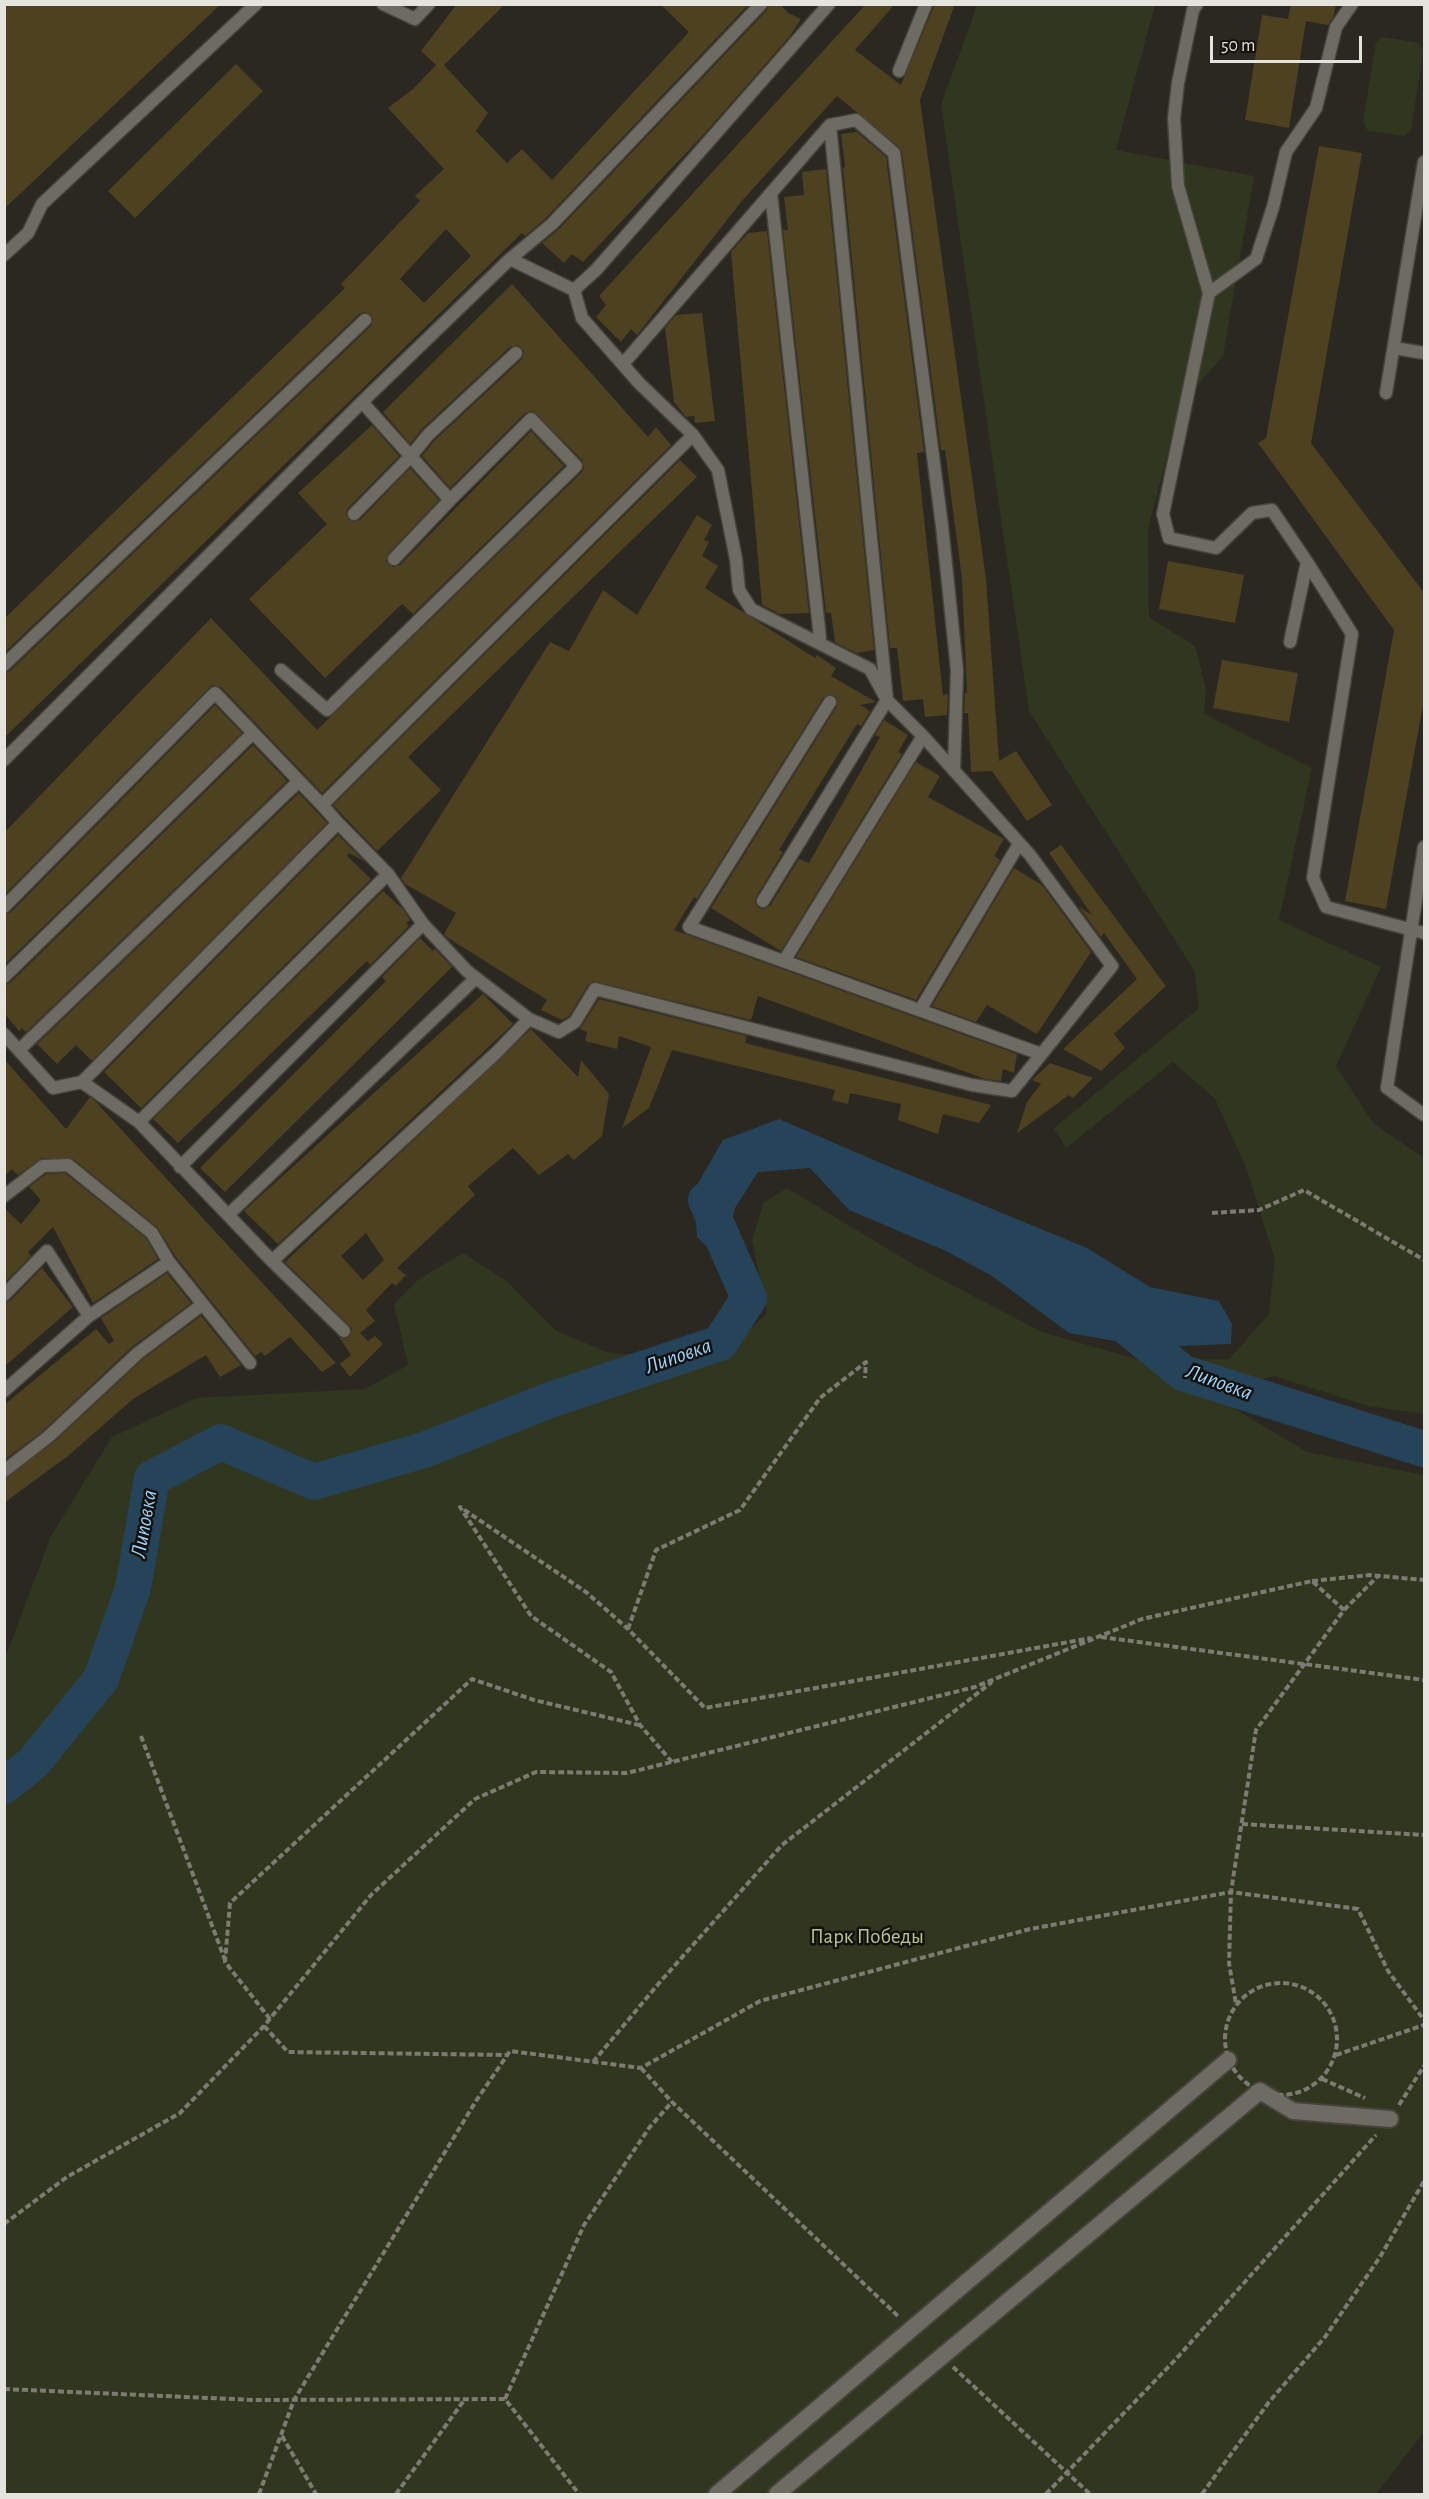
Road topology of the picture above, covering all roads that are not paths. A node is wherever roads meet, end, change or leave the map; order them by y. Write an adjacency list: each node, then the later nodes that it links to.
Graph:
1 (256, 4): 13 (lane)
2 (383, 4): 3 (lane)
3 (429, 4)
4 (761, 4): 14 (lane)
5 (829, 4): 15 (lane)
6 (926, 4): 9 (lane)
7 (1197, 4): 16 (lane)
8 (1352, 4): 16 (lane)
9 (899, 71)
10 (831, 125): 12 (lane); 34 (lane); 39 (lane)
11 (1425, 162): 18 (lane)
12 (771, 193): 21 (lane); 30 (lane)
13 (4, 255)
14 (510, 259): 15 (lane); 23 (lane)
15 (574, 290): 21 (lane)
16 (1209, 293): 29 (lane)
17 (364, 320): 32 (lane)
18 (1394, 348): 20 (lane); 22 (lane)
19 (516, 353): 25 (lane)
20 (1425, 353)
21 (622, 364): 24 (lane)
22 (1386, 393)
23 (362, 402): 25 (lane); 38 (lane)
24 (693, 435): 34 (lane); 41 (lane)
25 (411, 456): 26 (lane); 27 (lane)
26 (450, 500): 28 (lane); 33 (lane)
27 (354, 514)
28 (394, 559)
29 (1307, 562): 31 (lane); 49 (lane)
30 (820, 638)
31 (1290, 642)
32 (4, 665)
33 (281, 670)
34 (887, 700): 37 (lane); 46 (lane)
35 (830, 702): 51 (lane)
36 (253, 732): 40 (lane); 47 (lane); 52 (lane)
37 (923, 736): 39 (lane); 51 (lane)
38 (4, 760)
39 (954, 771): 43 (lane)
40 (299, 781): 41 (lane); 57 (lane)
41 (322, 805): 42 (lane)
42 (338, 823): 45 (lane); 59 (lane)
43 (1019, 844): 54 (lane); 58 (lane)
44 (1425, 847): 49 (lane)
45 (388, 874): 48 (lane); 61 (lane)
46 (763, 901)
47 (4, 907)
48 (423, 924): 53 (lane); 62 (lane)
49 (1411, 930): 50 (lane); 60 (lane)
50 (1425, 933)
51 (784, 961): 54 (lane)
52 (4, 977)
53 (476, 978): 55 (lane); 64 (lane)
54 (920, 1010): 58 (lane)
55 (530, 1019): 58 (lane); 65 (lane)
56 (4, 1034): 57 (lane)
57 (19, 1050): 59 (lane)
58 (1041, 1054)
59 (82, 1082): 61 (lane)
60 (1425, 1116)
61 (139, 1122): 62 (lane)
62 (180, 1167): 64 (lane)
63 (4, 1196): 66 (lane)
64 (228, 1215): 65 (lane)
65 (272, 1261): 70 (lane)
66 (168, 1262): 68 (lane); 69 (lane)
67 (4, 1295): 69 (lane)
68 (203, 1304): 71 (lane); 73 (lane)
69 (89, 1316): 72 (lane)
70 (344, 1331)
71 (250, 1363)
72 (4, 1391)
73 (4, 1471)
74 (1228, 2060): 76 (street)
75 (1390, 2119): 77 (street)
76 (717, 2494)
77 (777, 2494)

